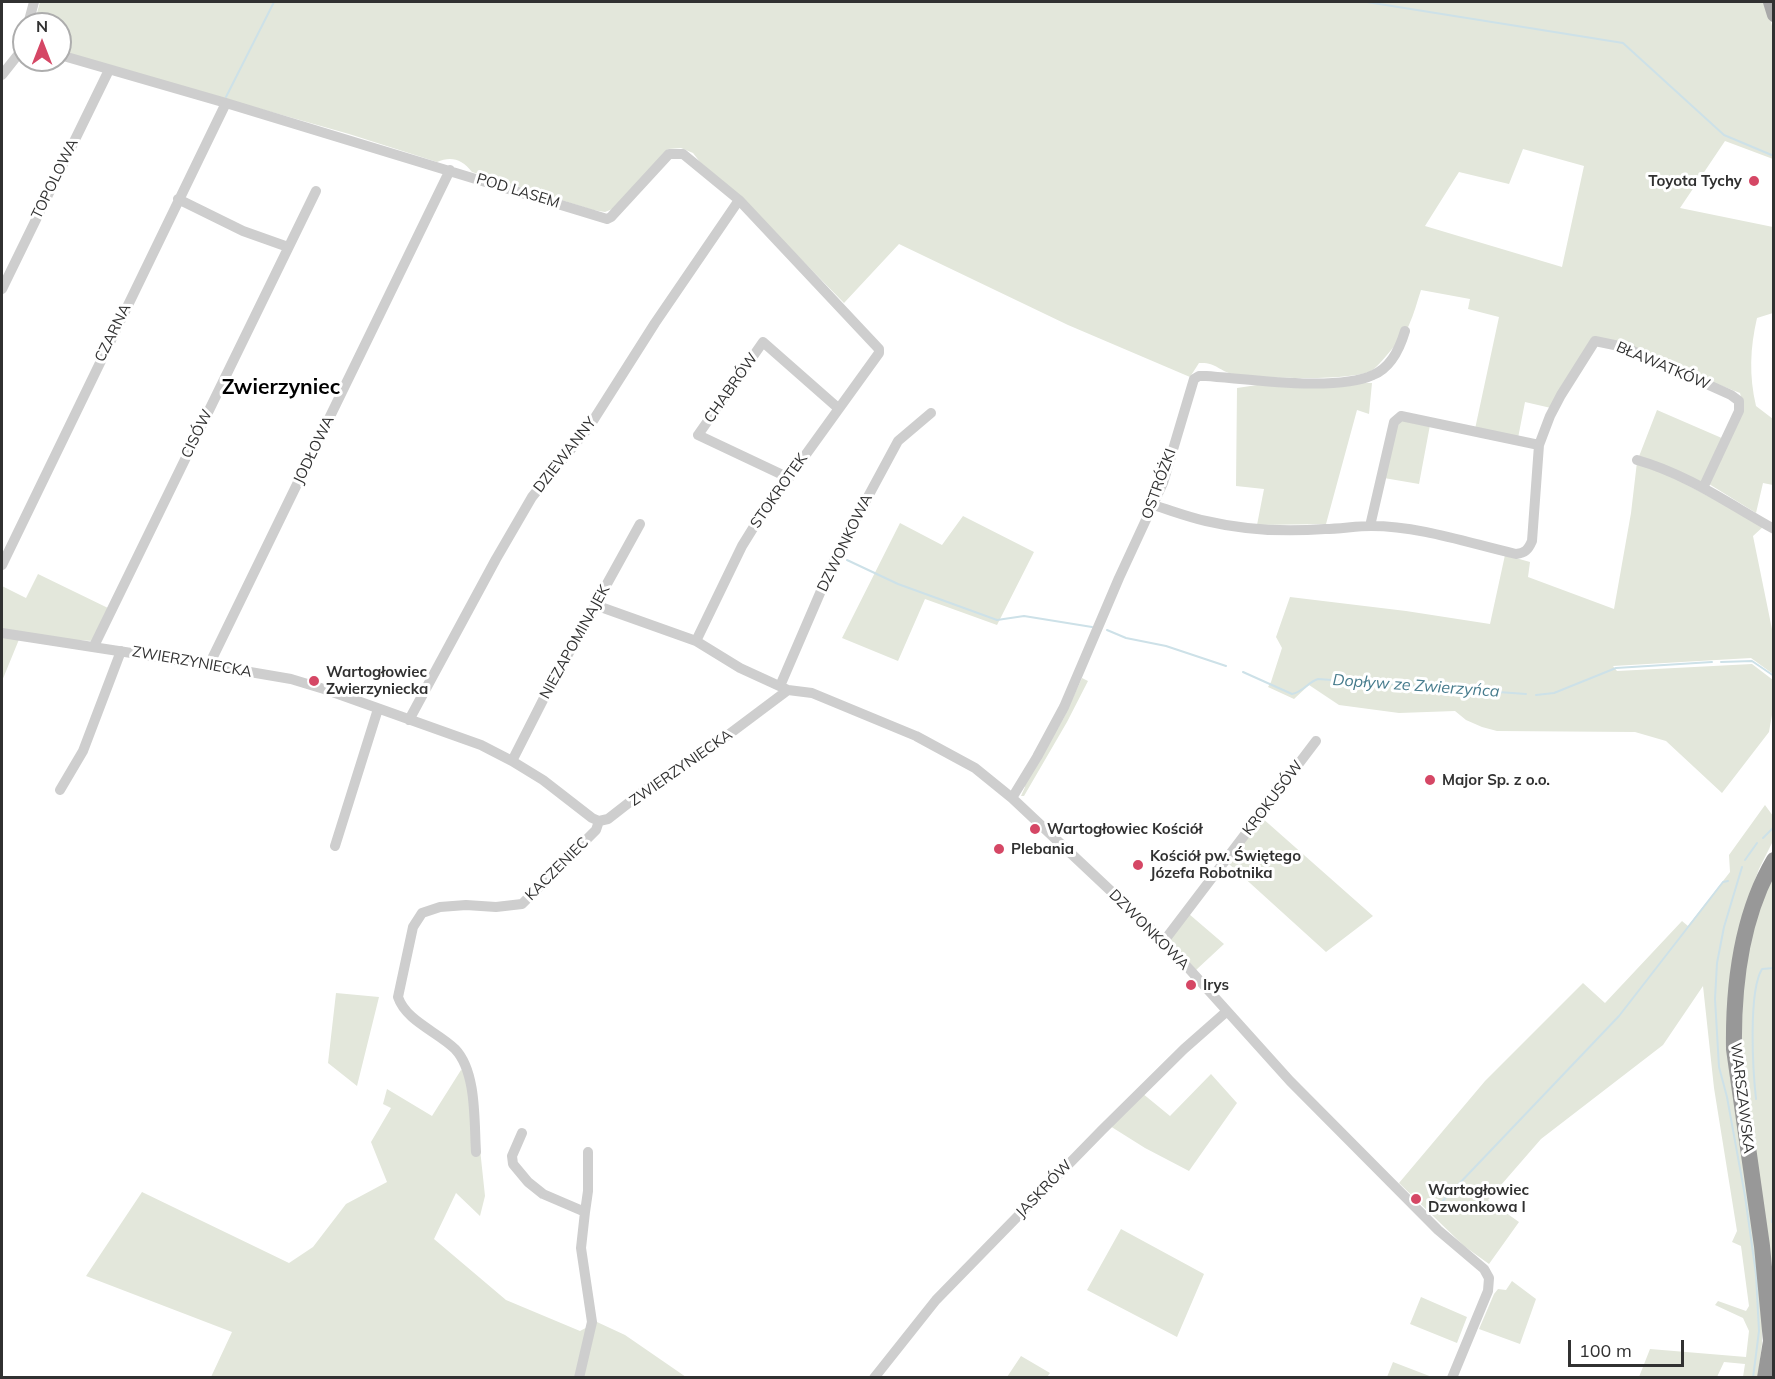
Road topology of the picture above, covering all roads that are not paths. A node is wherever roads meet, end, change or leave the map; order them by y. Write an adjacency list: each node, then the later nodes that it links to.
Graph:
1 (1770, 2): 2 (main road)
2 (1773, 15)
3 (72, 58): 5 (street, POD LASEM)
4 (12, 62): 6 (street)
5 (109, 69): 7 (street, POD LASEM); 13 (street, TOPOLOWA)
6 (2, 75)
7 (226, 103): 8 (street, POD LASEM); 10 (street, CZARNA)
8 (450, 170): 11 (street, POD LASEM); 32 (street, JODŁOWA)
9 (316, 190): 12 (street, CISÓW)
10 (178, 199): 12 (street); 26 (street, CZARNA)
11 (739, 200): 15 (street, POD LASEM); 35 (street, DZIEWANNY)
12 (288, 247): 30 (street, CISÓW)
13 (2, 289)
14 (1405, 331): 22 (street, OSTRÓŻKI)
15 (879, 353): 16 (street, STOKROTEK)
16 (838, 408): 20 (street, STOKROTEK); 20 (street, CHABRÓW)
17 (931, 413): 33 (street, DZWONKOWA)
18 (1539, 445): 21 (street, BŁAWATKÓW); 24 (street); 24 (street, BŁAWATKÓW)
19 (1637, 460): 21 (street)
20 (788, 477): 29 (street, STOKROTEK)
21 (1703, 488): 25 (street)
22 (1153, 505): 24 (street, BŁAWATKÓW); 39 (street, OSTRÓŻKI)
23 (640, 524): 27 (street, NIEZAPOMINAJEK)
24 (1370, 526)
25 (1773, 529)
26 (2, 565)
27 (595, 605): 29 (street, DZWONKOWA); 37 (street, NIEZAPOMINAJEK)
28 (2, 633): 30 (street, ZWIERZYNIECKA)
29 (696, 640): 33 (street, DZWONKOWA)
30 (94, 646): 31 (street, ZWIERZYNIECKA)
31 (121, 651): 32 (street, ZWIERZYNIECKA); 38 (street)
32 (209, 665): 34 (street, ZWIERZYNIECKA)
33 (784, 688): 39 (street, DZWONKOWA); 40 (street, ZWIERZYNIECKA)
34 (378, 709): 35 (street, ZWIERZYNIECKA); 41 (street)
35 (409, 720): 37 (street, ZWIERZYNIECKA)
36 (1316, 741): 43 (street, KROKUSÓW)
37 (512, 761): 40 (street, ZWIERZYNIECKA)
38 (60, 790)
39 (1012, 798): 43 (street, DZWONKOWA)
40 (599, 821): 46 (street, KACZENIEC)
41 (335, 846)
42 (1772, 862): 50 (highway, WARSZAWSKA)
43 (1164, 941): 44 (street, DZWONKOWA)
44 (1226, 1012): 52 (street, JASKRÓW); 53 (street, DZWONKOWA)
45 (522, 1133): 48 (street)
46 (476, 1152)
47 (588, 1152): 48 (street)
48 (585, 1212): 51 (street)
49 (1773, 1314): 50 (main road)
50 (1771, 1341): 54 (highway, WARSZAWSKA)
51 (579, 1377)
52 (874, 1377)
53 (1452, 1377)
54 (1765, 1377)

